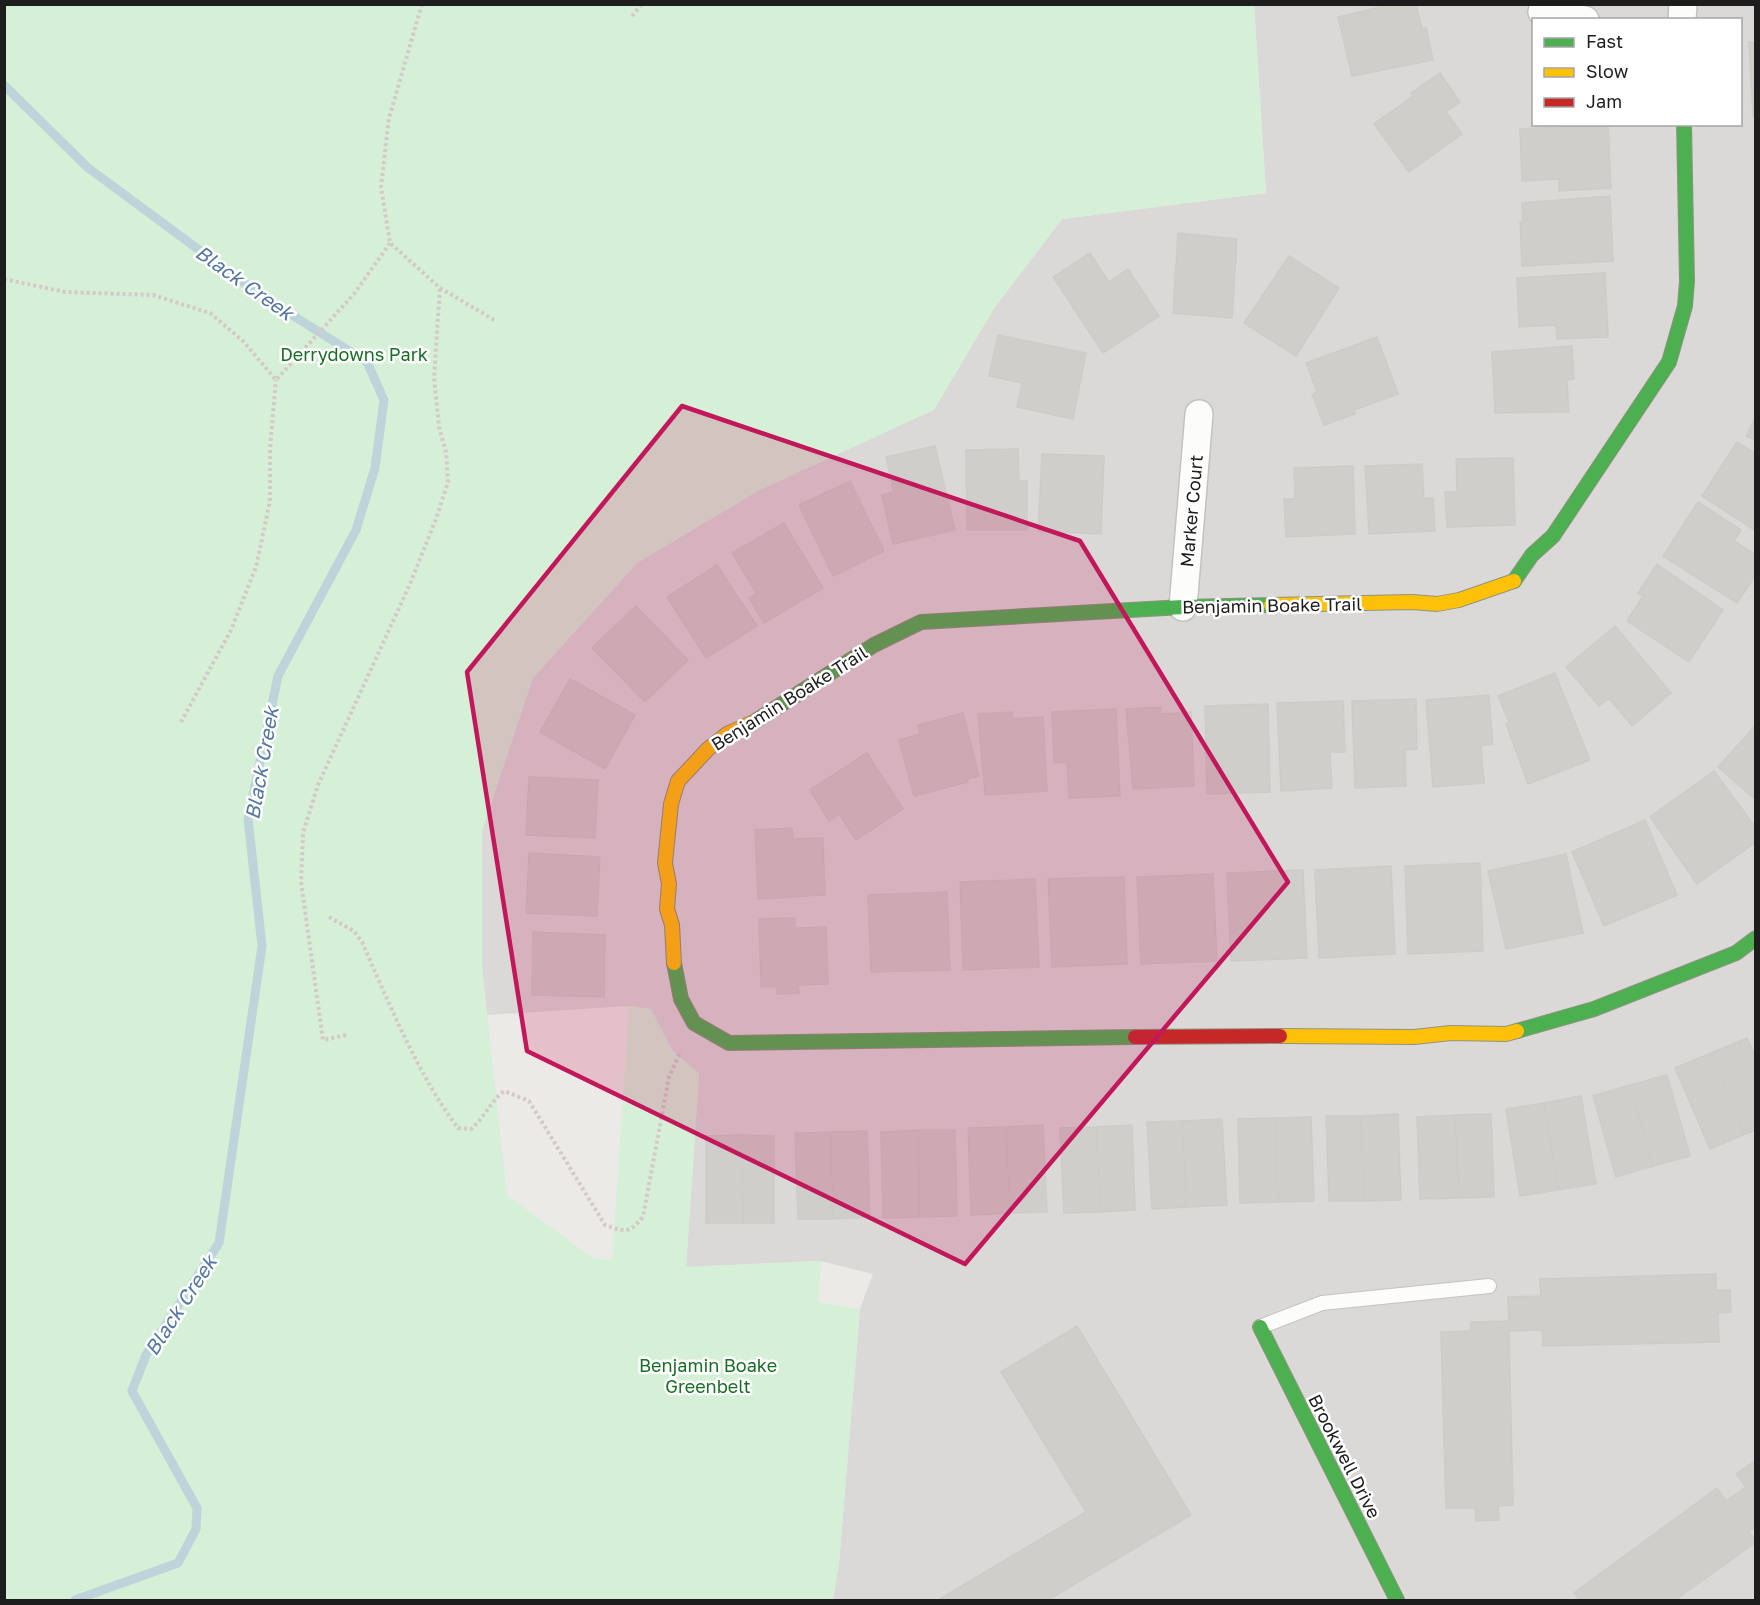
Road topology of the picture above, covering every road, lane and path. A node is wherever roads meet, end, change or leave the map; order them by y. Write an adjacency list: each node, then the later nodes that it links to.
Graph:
1 (422, 4): 7 (path)
2 (642, 4): 4 (path)
3 (1542, 12): 5 (street)
4 (632, 16)
5 (1574, 18)
6 (1683, 126): 13 (street, Benjamin Boake Trail)
7 (390, 243): 9 (path); 11 (path)
8 (4, 279): 11 (path)
9 (440, 288): 10 (path); 18 (path)
10 (496, 321)
11 (276, 380): 14 (path)
12 (1199, 414): 13 (street, Marker Court)
13 (1183, 607): 17 (street, Benjamin Boake Trail)
14 (181, 722)
15 (329, 917): 17 (path)
16 (1755, 938): 17 (street)
17 (694, 1023)
18 (346, 1035)
19 (1489, 1286): 20 (lane)
20 (1260, 1327): 21 (street, Brookwell Drive)
21 (1397, 1600)

